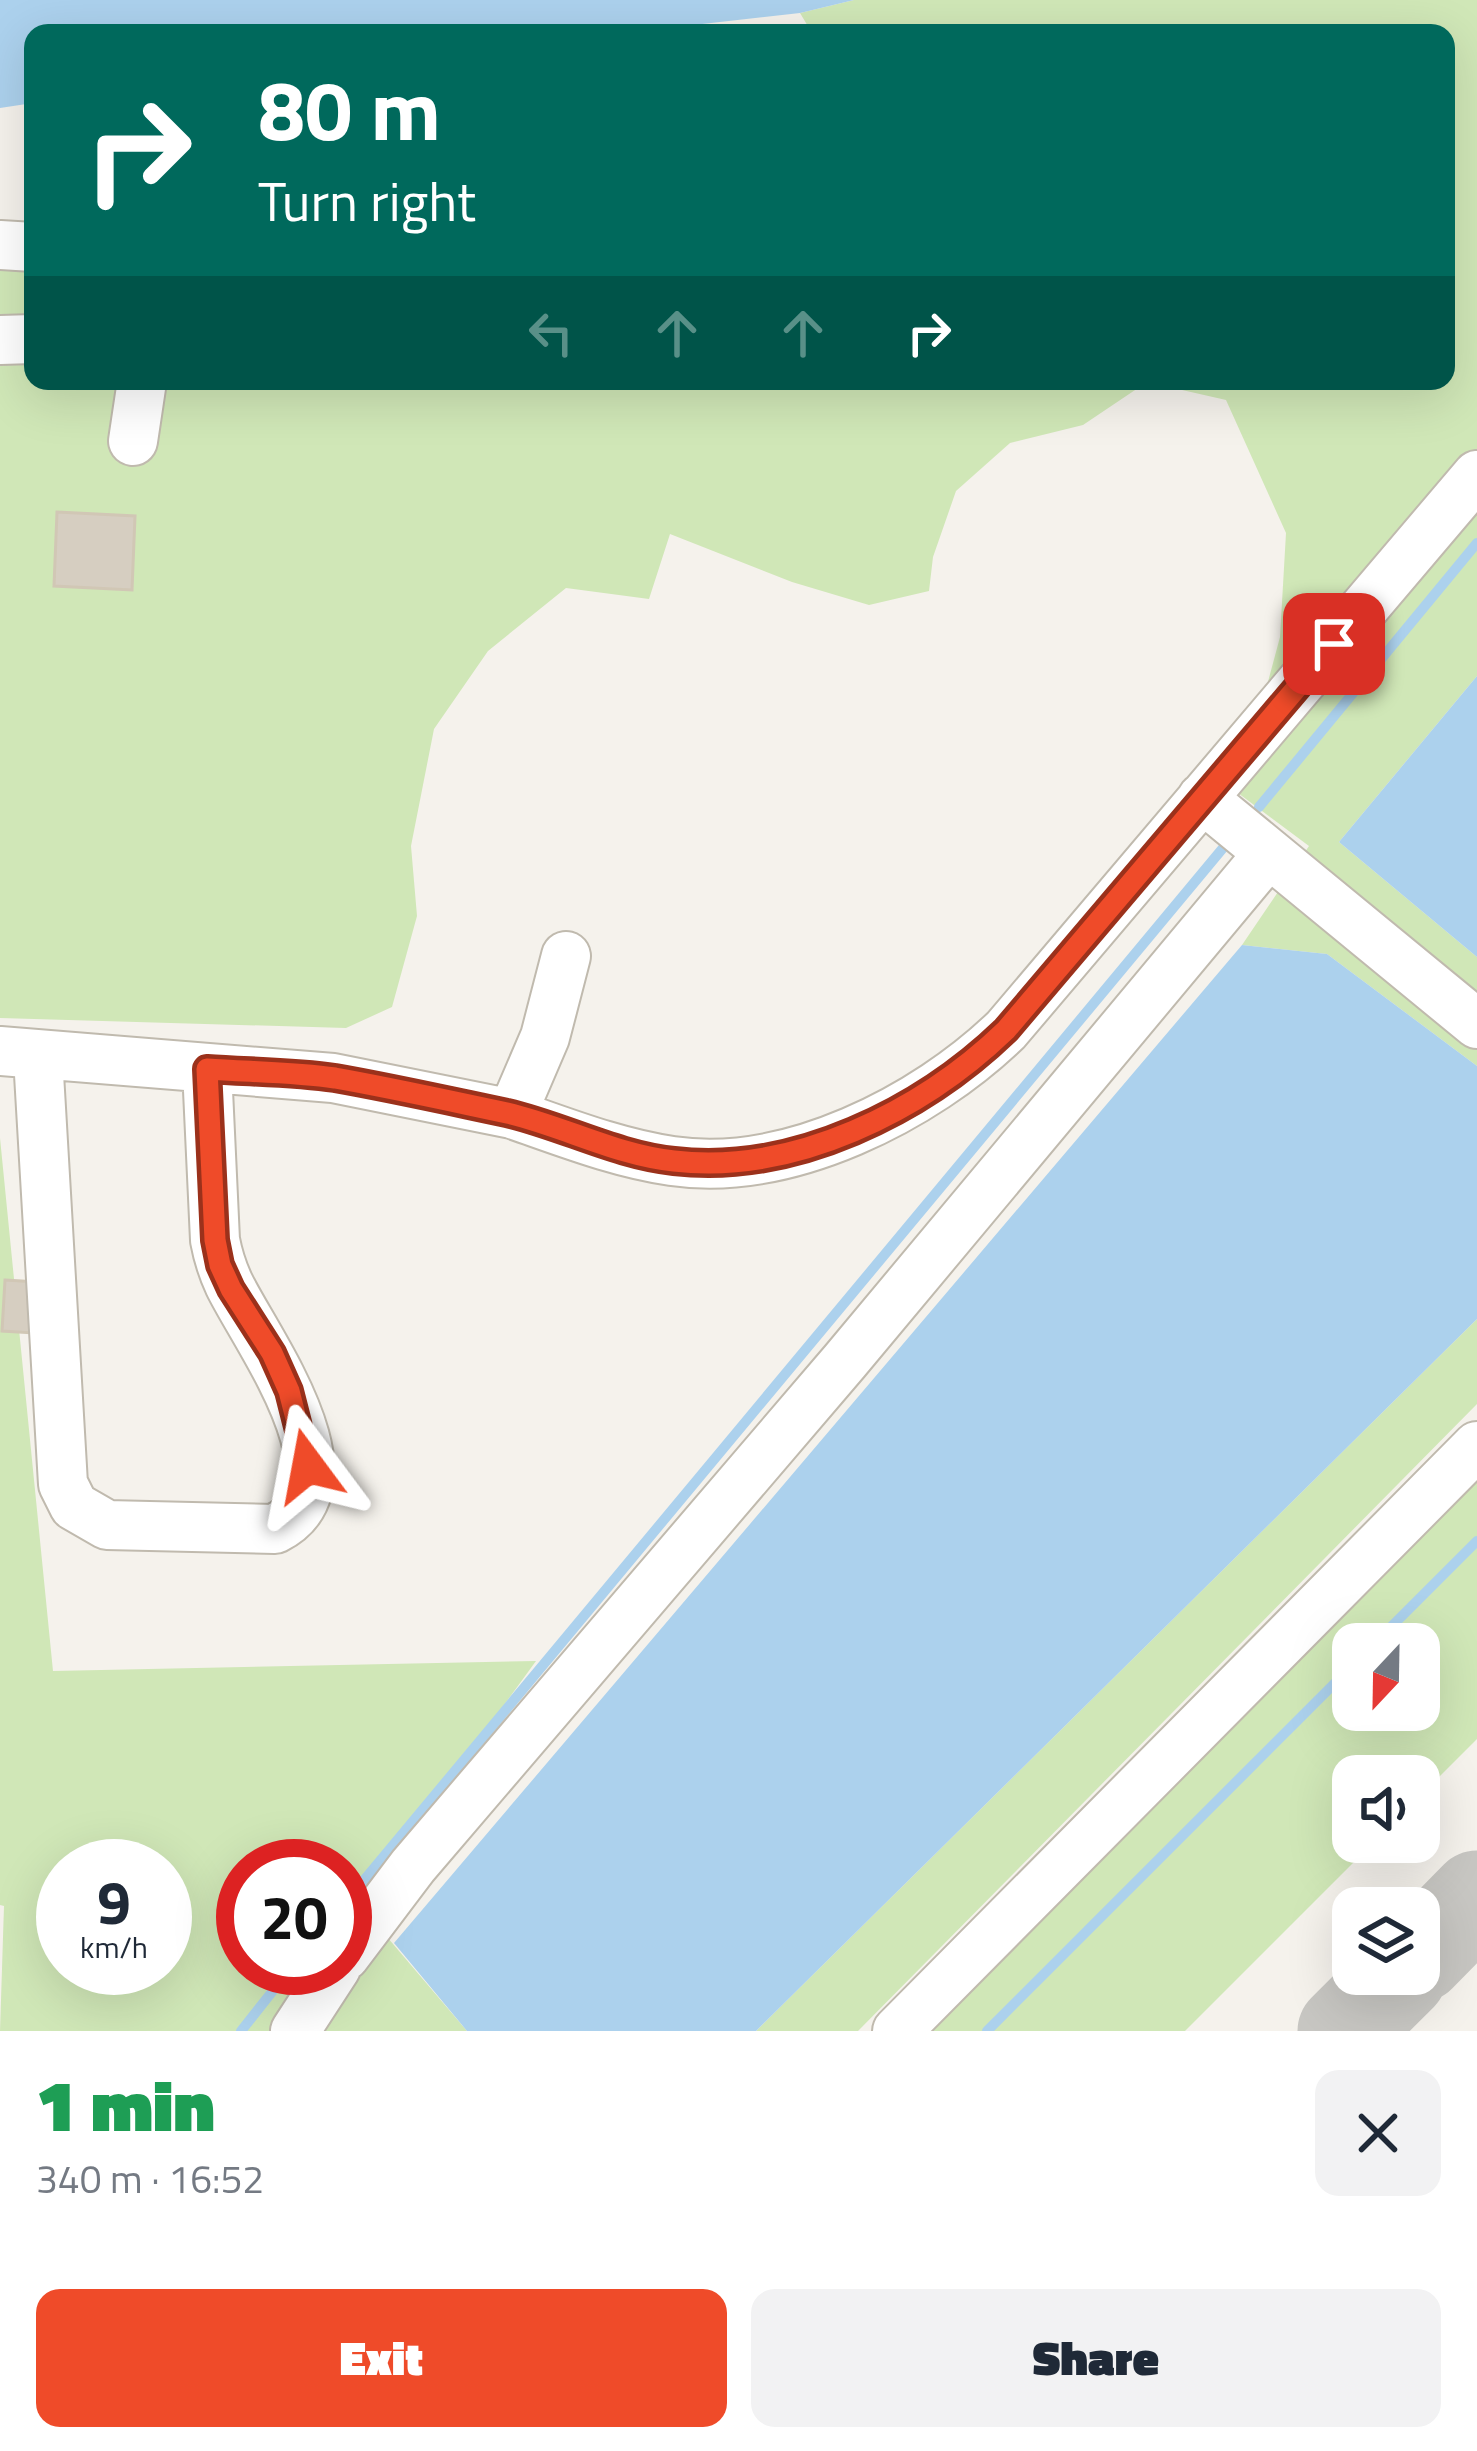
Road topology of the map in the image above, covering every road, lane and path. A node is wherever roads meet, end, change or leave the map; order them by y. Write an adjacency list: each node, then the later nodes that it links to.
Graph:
1 (141, 390): 2 (lane)
2 (133, 441)
3 (1477, 475): 4 (lane)
4 (1202, 798): 5 (lane); 10 (lane)
5 (1269, 853): 7 (lane); 12 (lane)
6 (566, 956): 10 (lane)
7 (1477, 1024)
8 (19, 1054): 9 (lane); 9 (lane)
9 (207, 1069): 10 (lane)
10 (512, 1114)
11 (1477, 1446): 15 (lane)
12 (372, 1920)
13 (318, 1995): 14 (lane)
14 (295, 2031)
15 (897, 2031)

